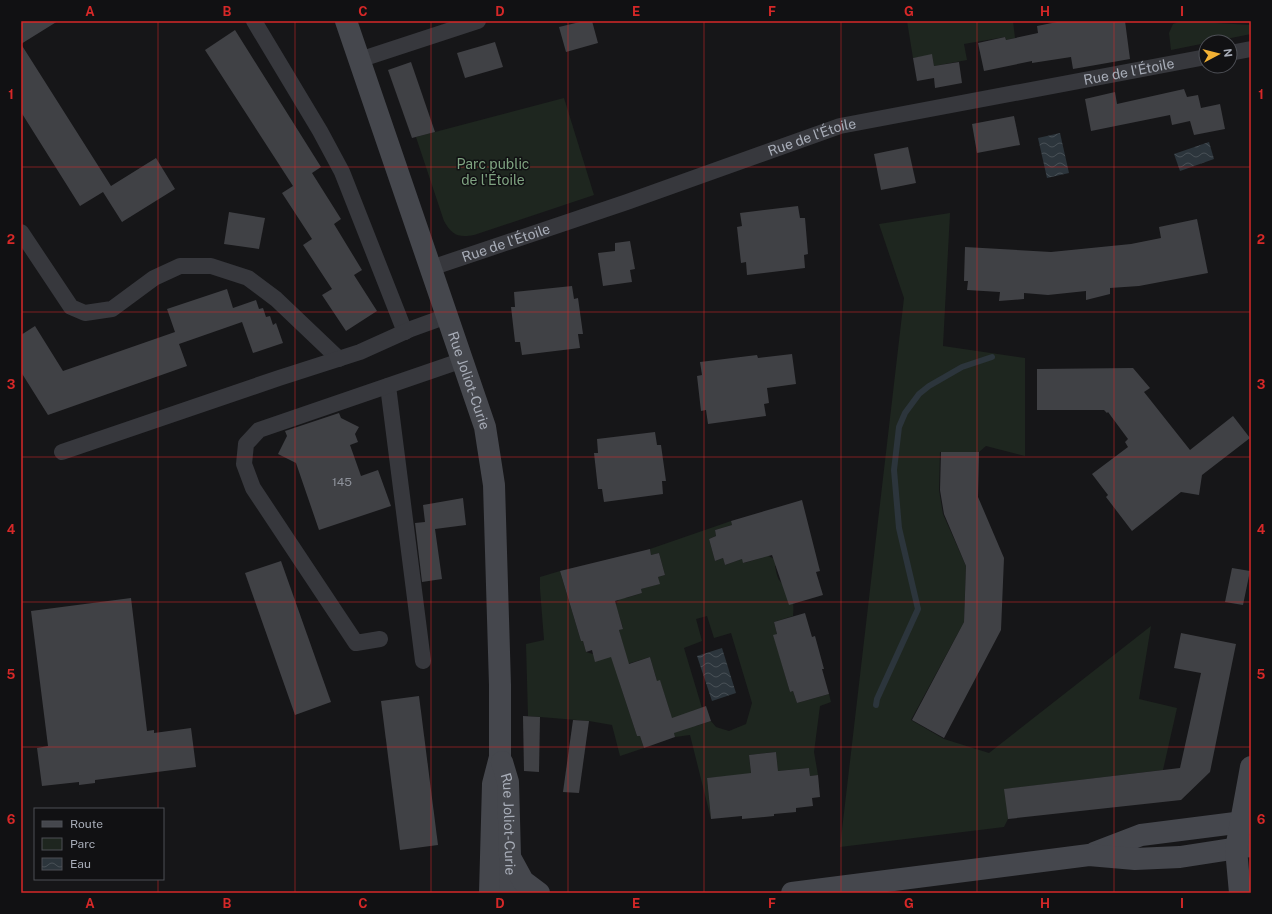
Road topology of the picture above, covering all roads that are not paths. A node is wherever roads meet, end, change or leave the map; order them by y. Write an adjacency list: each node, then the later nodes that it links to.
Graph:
1 (254, 21): 11 (street)
2 (346, 21): 7 (main road, Rue Joliot-Curie)
3 (478, 21): 7 (street)
4 (1251, 49): 5 (street)
5 (1238, 51)
6 (1198, 59): 9 (street, Rue de l'Étoile)
7 (359, 60): 9 (main road, Rue Joliot-Curie)
8 (21, 232): 12 (street)
9 (431, 268): 10 (main road, Rue Joliot-Curie)
10 (448, 316): 11 (street); 13 (main road, Rue Joliot-Curie)
11 (405, 332): 12 (street)
12 (339, 359): 15 (street)
13 (463, 360): 14 (street); 18 (main road, Rue Joliot-Curie)
14 (388, 386): 16 (street); 17 (street)
15 (62, 452)
16 (380, 639)
17 (423, 661)
18 (500, 757): 23 (main road, Rue Joliot-Curie); 24 (main road, Rue Joliot-Curie)
19 (1251, 767): 20 (main road)
20 (1246, 822): 21 (main road); 22 (main road)
21 (1243, 847): 22 (main road); 28 (main road)
22 (1089, 855): 27 (main road)
23 (511, 859): 25 (main road, Rue Joliot-Curie); 26 (main road)
24 (490, 893)
25 (511, 893)
26 (539, 893)
27 (792, 893)
28 (1240, 893)

